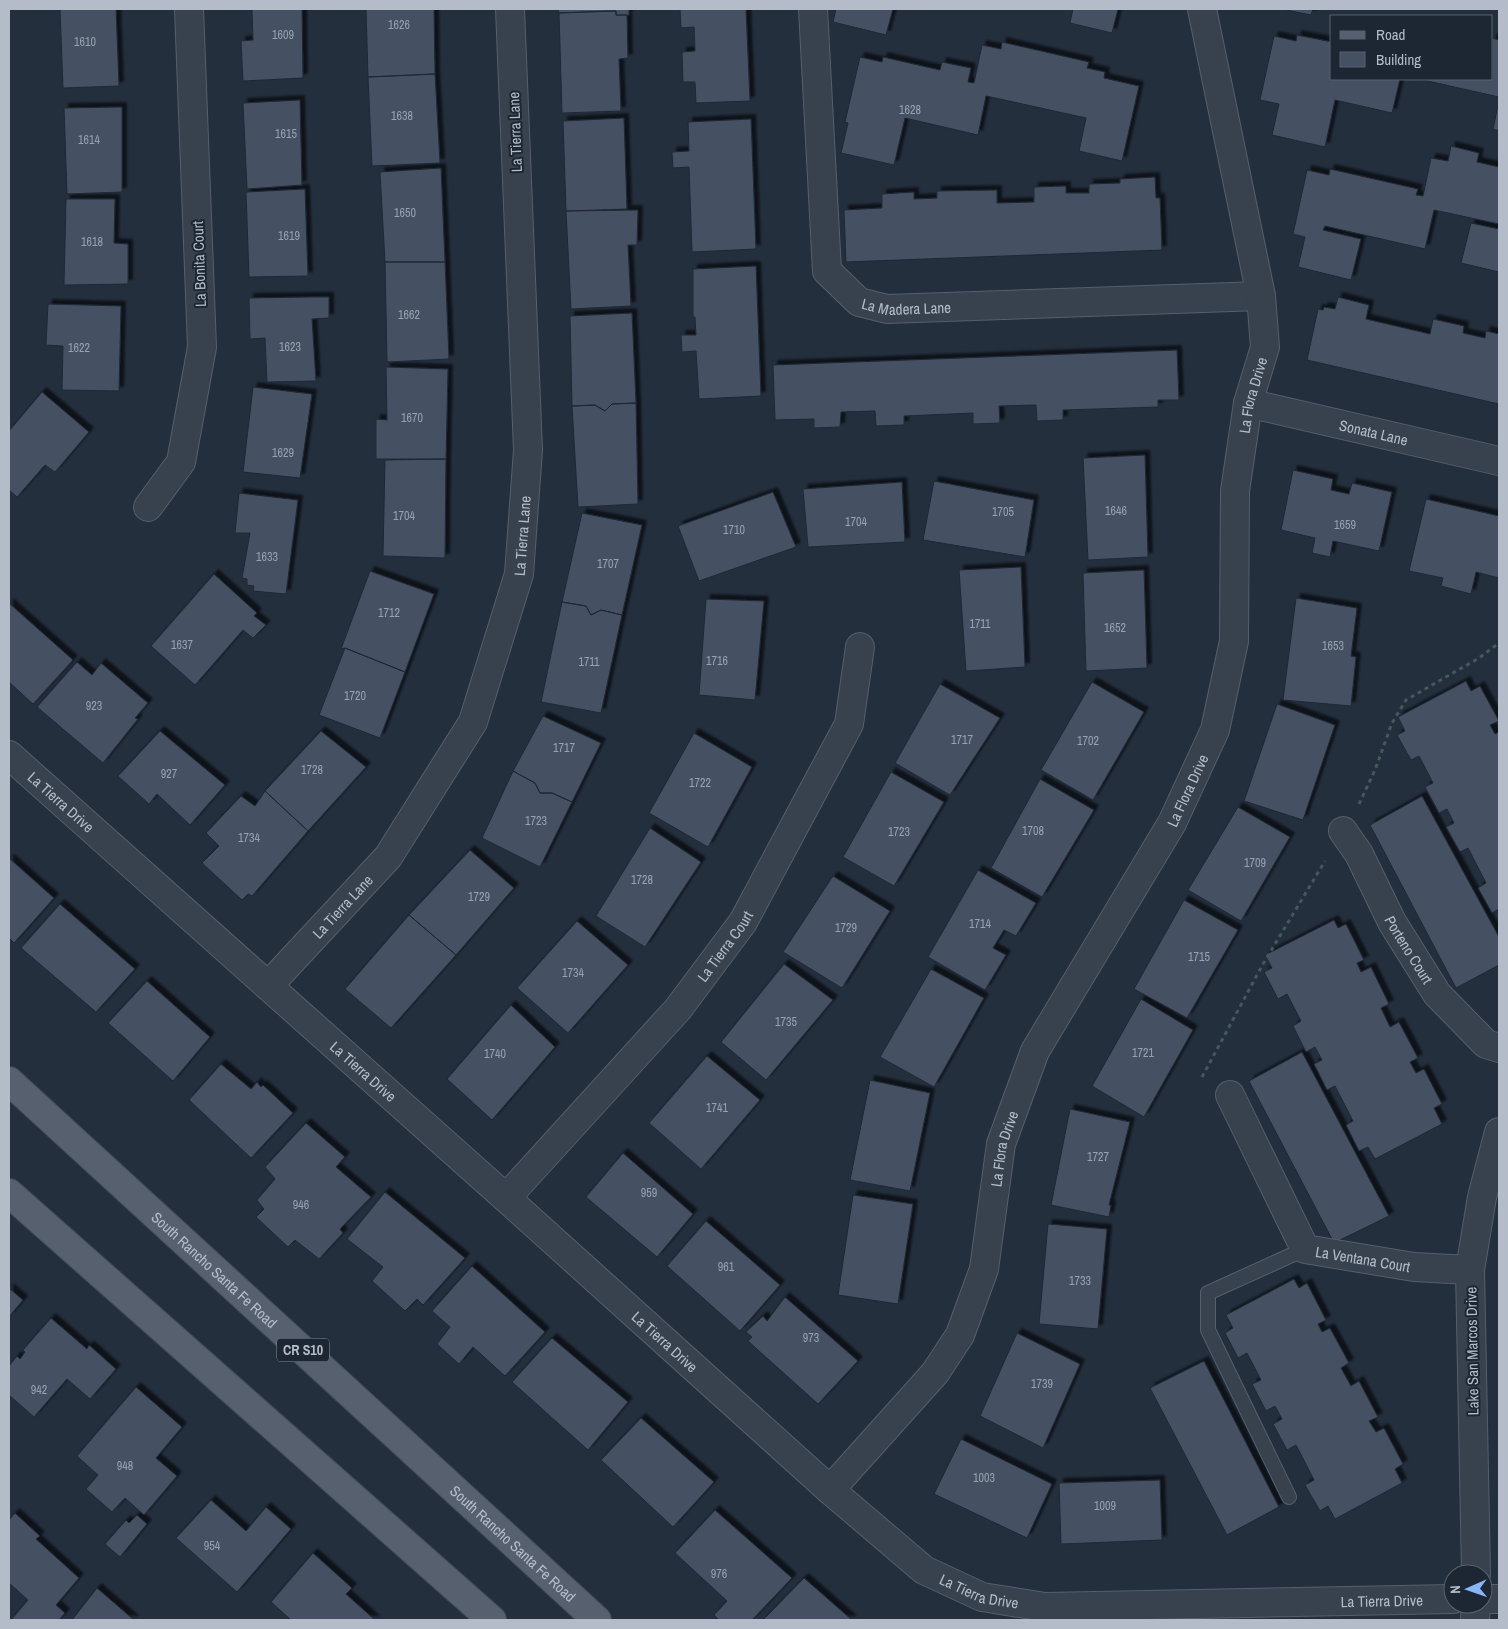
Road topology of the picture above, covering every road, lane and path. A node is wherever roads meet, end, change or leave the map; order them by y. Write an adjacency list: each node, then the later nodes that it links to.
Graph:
1 (190, 9): 8 (street, La Bonita Court)
2 (510, 9): 12 (street, La Tierra Lane)
3 (813, 9): 5 (street, La Madera Lane)
4 (1202, 9): 5 (street, La Flora Drive)
5 (1261, 296): 6 (street, La Flora Drive)
6 (1248, 403): 7 (street, Sonata Lane); 21 (street, La Flora Drive)
7 (1499, 461)
8 (148, 507)
9 (860, 647): 18 (street, La Tierra Court)
10 (9, 755): 12 (street, La Tierra Drive)
11 (1343, 831): 13 (street, Porteno Court)
12 (268, 986): 18 (street, La Tierra Drive)
13 (1499, 1048)
14 (9, 1081): 27 (main road, South Rancho Santa Fe Road / CR S10)
15 (1230, 1096): 19 (street, La Ventana Court)
16 (1499, 1132): 20 (street, Lake San Marcos Drive)
17 (9, 1193): 26 (main road)
18 (506, 1198): 21 (street, La Tierra Drive)
19 (1305, 1249): 20 (street, La Ventana Court); 22 (lane)
20 (1470, 1270): 23 (street, Lake San Marcos Drive)
21 (830, 1490): 25 (street, La Tierra Drive)
22 (1289, 1497)
23 (1476, 1564)
24 (1443, 1600): 25 (street, La Tierra Drive)
25 (1194, 1612)
26 (492, 1620)
27 (597, 1620)

